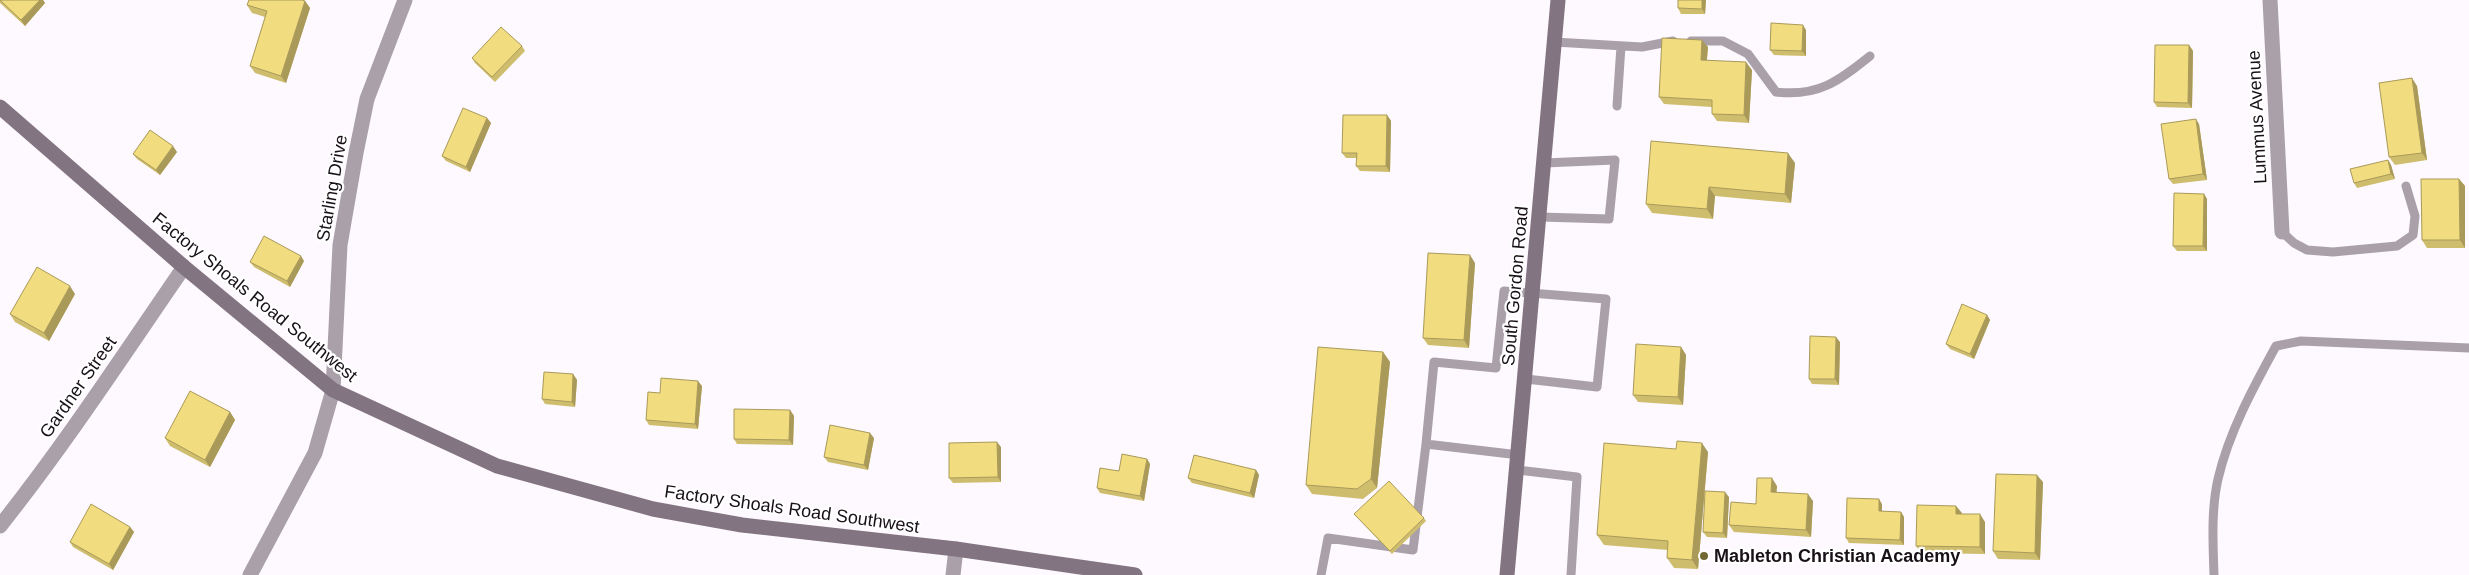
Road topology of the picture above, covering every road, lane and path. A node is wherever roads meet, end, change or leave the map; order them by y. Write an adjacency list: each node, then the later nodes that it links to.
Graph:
1 (405, 0): 17 (street, Starling Drive)
2 (1558, 0): 4 (street, South Gordon Road)
3 (2270, 0): 12 (street, Lummus Avenue)
4 (1554, 42): 5 (lane); 9 (street, South Gordon Road)
5 (1621, 46): 6 (lane); 8 (lane)
6 (1870, 56)
7 (0, 106): 13 (street, Factory Shoals Road Southwest)
8 (1617, 106)
9 (1544, 163): 11 (street, South Gordon Road); 11 (lane)
10 (2406, 186): 12 (lane)
11 (1540, 217): 14 (street, South Gordon Road)
12 (2282, 232)
13 (184, 267): 17 (street, Factory Shoals Road Southwest); 20 (street, Gardner Street)
14 (1533, 293): 16 (street, South Gordon Road); 16 (lane); 18 (lane)
15 (2469, 348): 28 (lane)
16 (1526, 380): 19 (street, South Gordon Road)
17 (333, 390): 21 (street, Factory Shoals Road Southwest); 22 (street, Starling Drive)
18 (1426, 444): 19 (lane); 25 (lane)
19 (1518, 462): 26 (street, South Gordon Road); 27 (lane)
20 (0, 526)
21 (956, 549): 23 (street); 24 (street, Factory Shoals Road Southwest)
22 (250, 575)
23 (953, 575)
24 (1135, 575)
25 (1321, 575)
26 (1507, 575)
27 (1571, 575)
28 (2214, 575)

